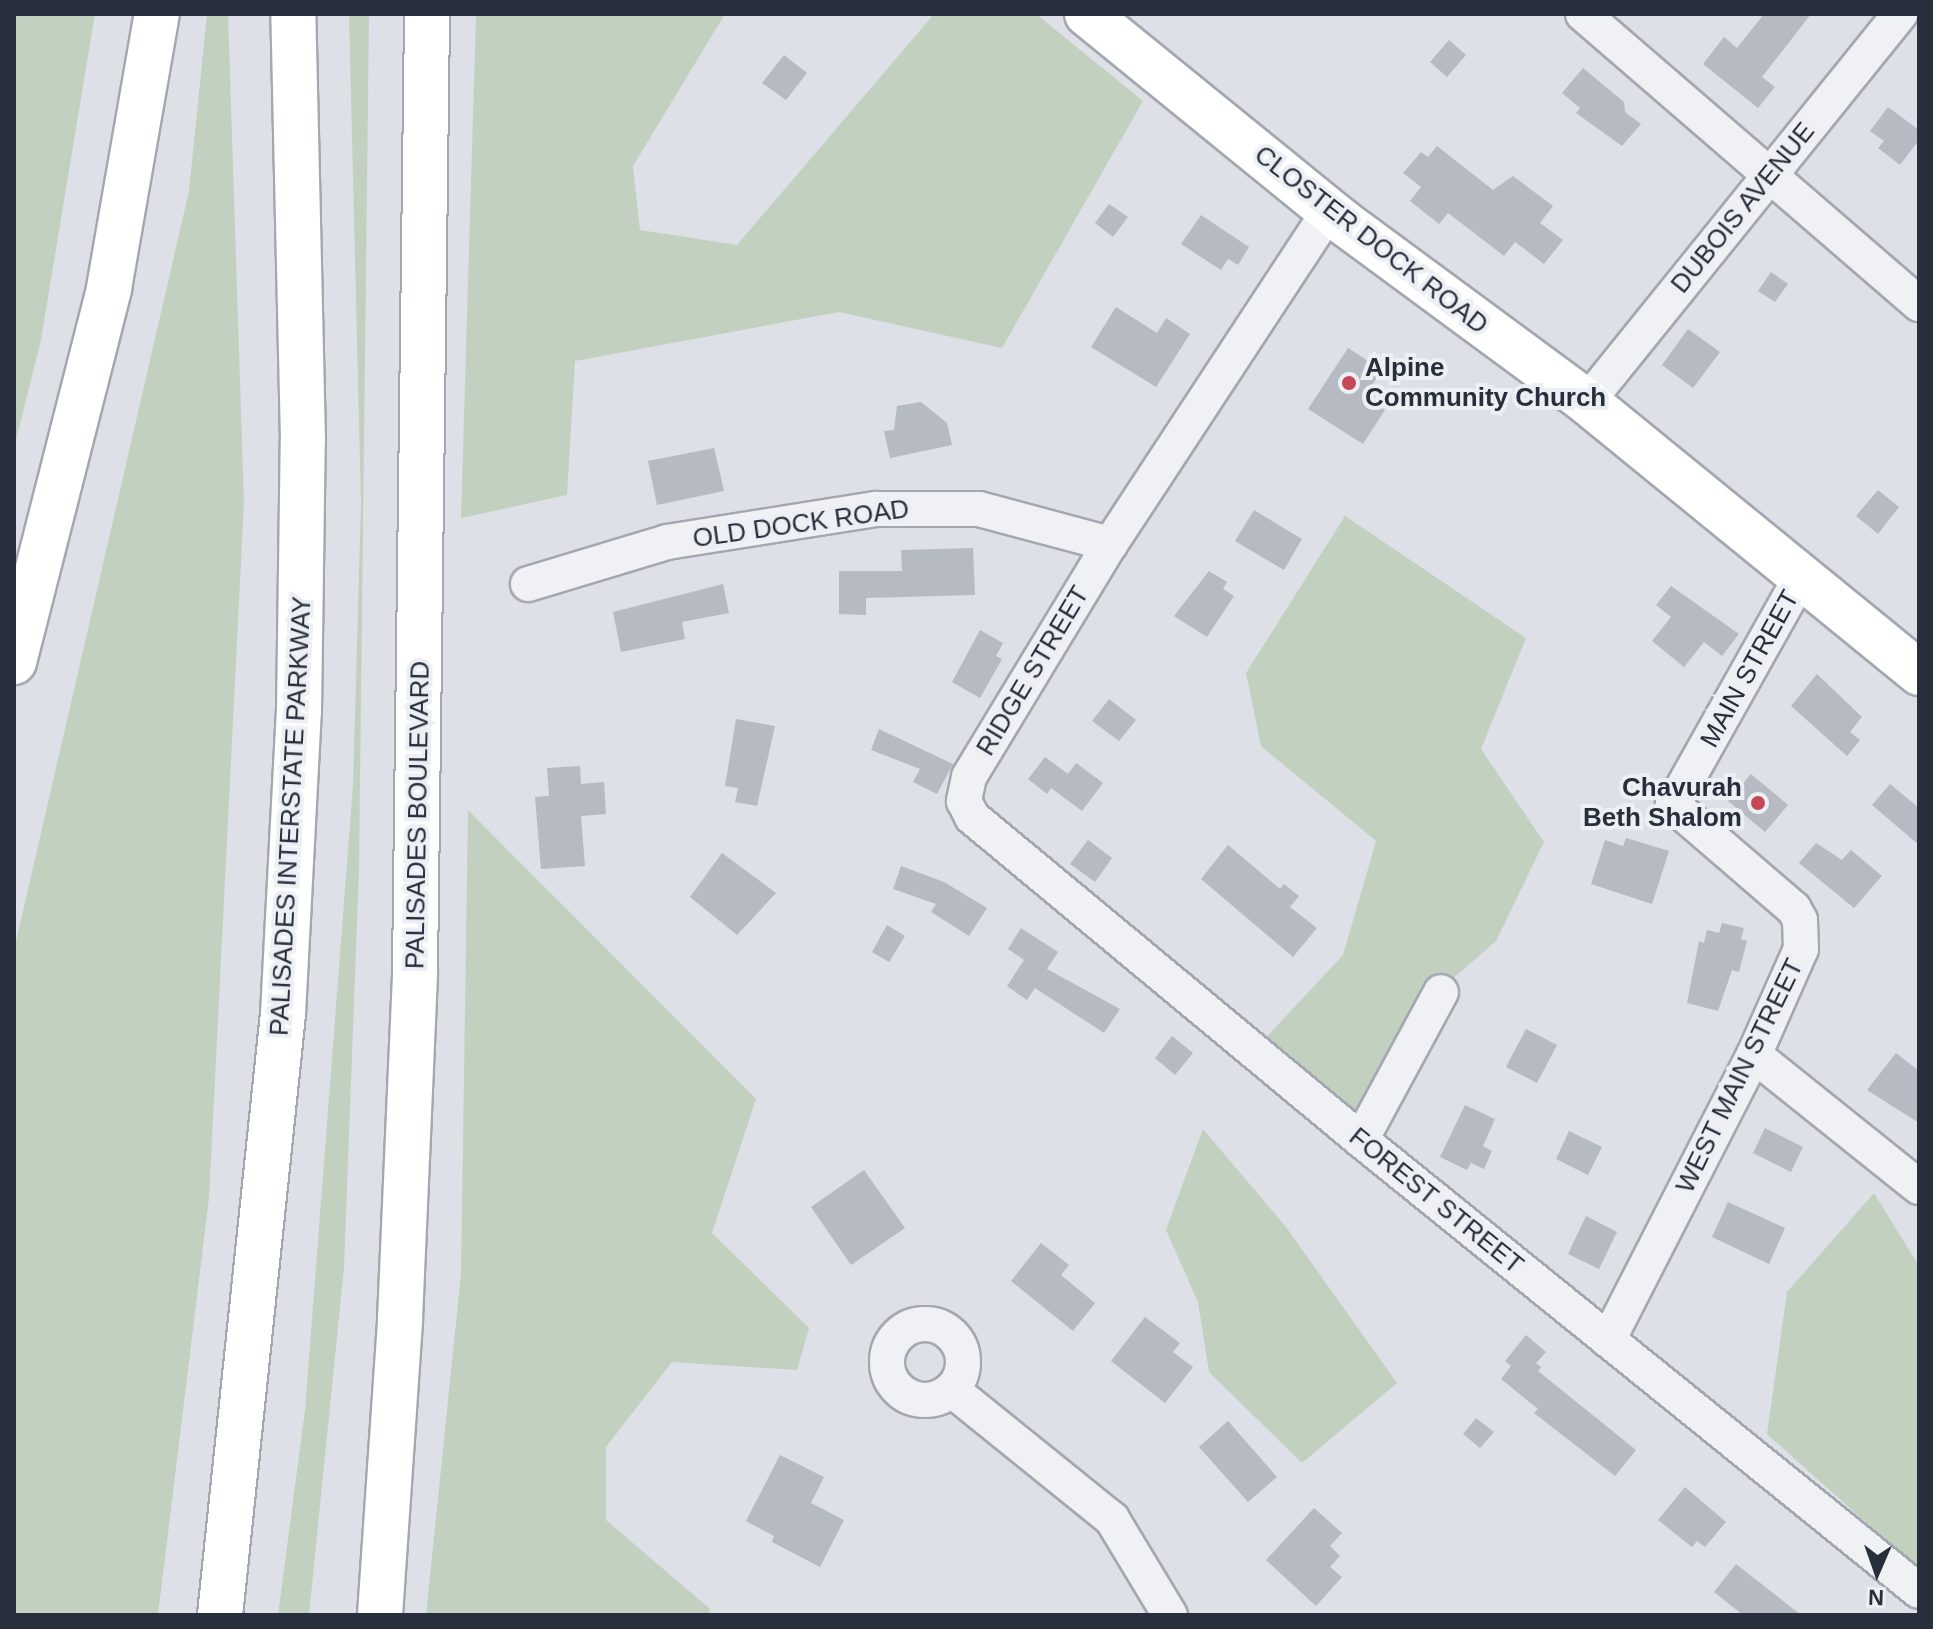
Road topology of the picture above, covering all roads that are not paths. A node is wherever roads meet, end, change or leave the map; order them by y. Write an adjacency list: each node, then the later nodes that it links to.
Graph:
1 (293, 14): 25 (main road, PALISADES INTERSTATE PARKWAY)
2 (427, 14): 26 (main road, PALISADES BOULEVARD)
3 (1087, 14): 8 (main road, CLOSTER DOCK ROAD)
4 (1583, 14): 7 (street)
5 (1900, 14): 7 (street, DUBOIS AVENUE)
6 (155, 35): 14 (main road)
7 (1770, 175): 9 (street); 10 (street, DUBOIS AVENUE)
8 (1329, 211): 10 (main road, CLOSTER DOCK ROAD); 11 (street)
9 (1919, 304)
10 (1587, 402): 12 (main road, CLOSTER DOCK ROAD)
11 (1110, 544): 13 (street, OLD DOCK ROAD); 16 (street, RIDGE STREET)
12 (1802, 575): 15 (main road, CLOSTER DOCK ROAD); 17 (street, MAIN STREET)
13 (528, 584)
14 (14, 662)
15 (1919, 673)
16 (964, 801): 20 (street, FOREST STREET)
17 (1673, 805): 19 (street, WEST MAIN STREET)
18 (1441, 992): 20 (street)
19 (1754, 1055): 21 (street); 22 (street, WEST MAIN STREET)
20 (1361, 1140): 22 (street, FOREST STREET)
21 (1919, 1187)
22 (1608, 1340): 24 (street, FOREST STREET)
23 (952, 1390): 27 (street)
24 (1919, 1591)
25 (220, 1615)
26 (380, 1615)
27 (1170, 1615)

